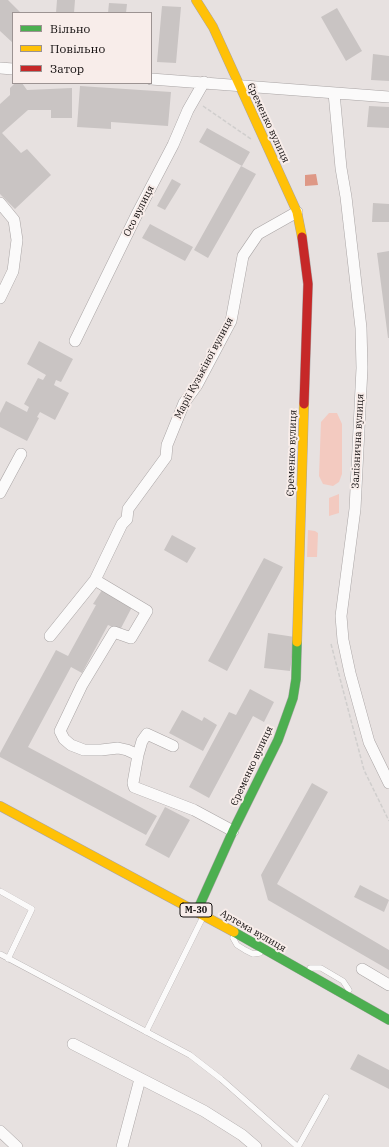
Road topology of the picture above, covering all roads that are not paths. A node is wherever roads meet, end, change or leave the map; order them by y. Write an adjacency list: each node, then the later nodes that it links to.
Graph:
1 (196, 0): 6 (main road, Єременко вулиця)
2 (0, 68): 3 (street)
3 (12, 69)
4 (152, 79): 5 (street)
5 (204, 82): 6 (street); 12 (street, Осо вулиця)
6 (238, 84): 7 (street); 10 (main road, Єременко вулиця)
7 (334, 93): 8 (street); 19 (street, Залізнична вулиця)
8 (389, 96)
9 (0, 203): 11 (street)
10 (297, 212): 15 (street, Марії Кузькіної вулиця); 21 (main road, Єременко вулиця)
11 (0, 298)
12 (75, 341)
13 (21, 454): 14 (street)
14 (0, 493)
15 (95, 580): 16 (street, Марії Кузькіної вулиця); 18 (street)
16 (50, 636)
17 (173, 746): 18 (street)
18 (138, 755): 21 (street)
19 (389, 783)
20 (0, 806): 23 (main road, Артема вулиця / М-30)
21 (233, 831): 23 (main road, Єременко вулиця)
22 (0, 891): 25 (lane)
23 (200, 913): 28 (main road, Артема вулиця / М-30); 29 (lane)
24 (0, 954): 25 (lane)
25 (8, 959): 29 (lane)
26 (362, 969): 27 (street)
27 (389, 985)
28 (389, 1020)
29 (146, 1032): 37 (lane)
30 (73, 1044): 31 (street)
31 (140, 1079): 35 (street); 36 (street)
32 (326, 1097): 37 (lane)
33 (0, 1131): 34 (street)
34 (18, 1147)
35 (122, 1147)
36 (256, 1147)
37 (298, 1147)

